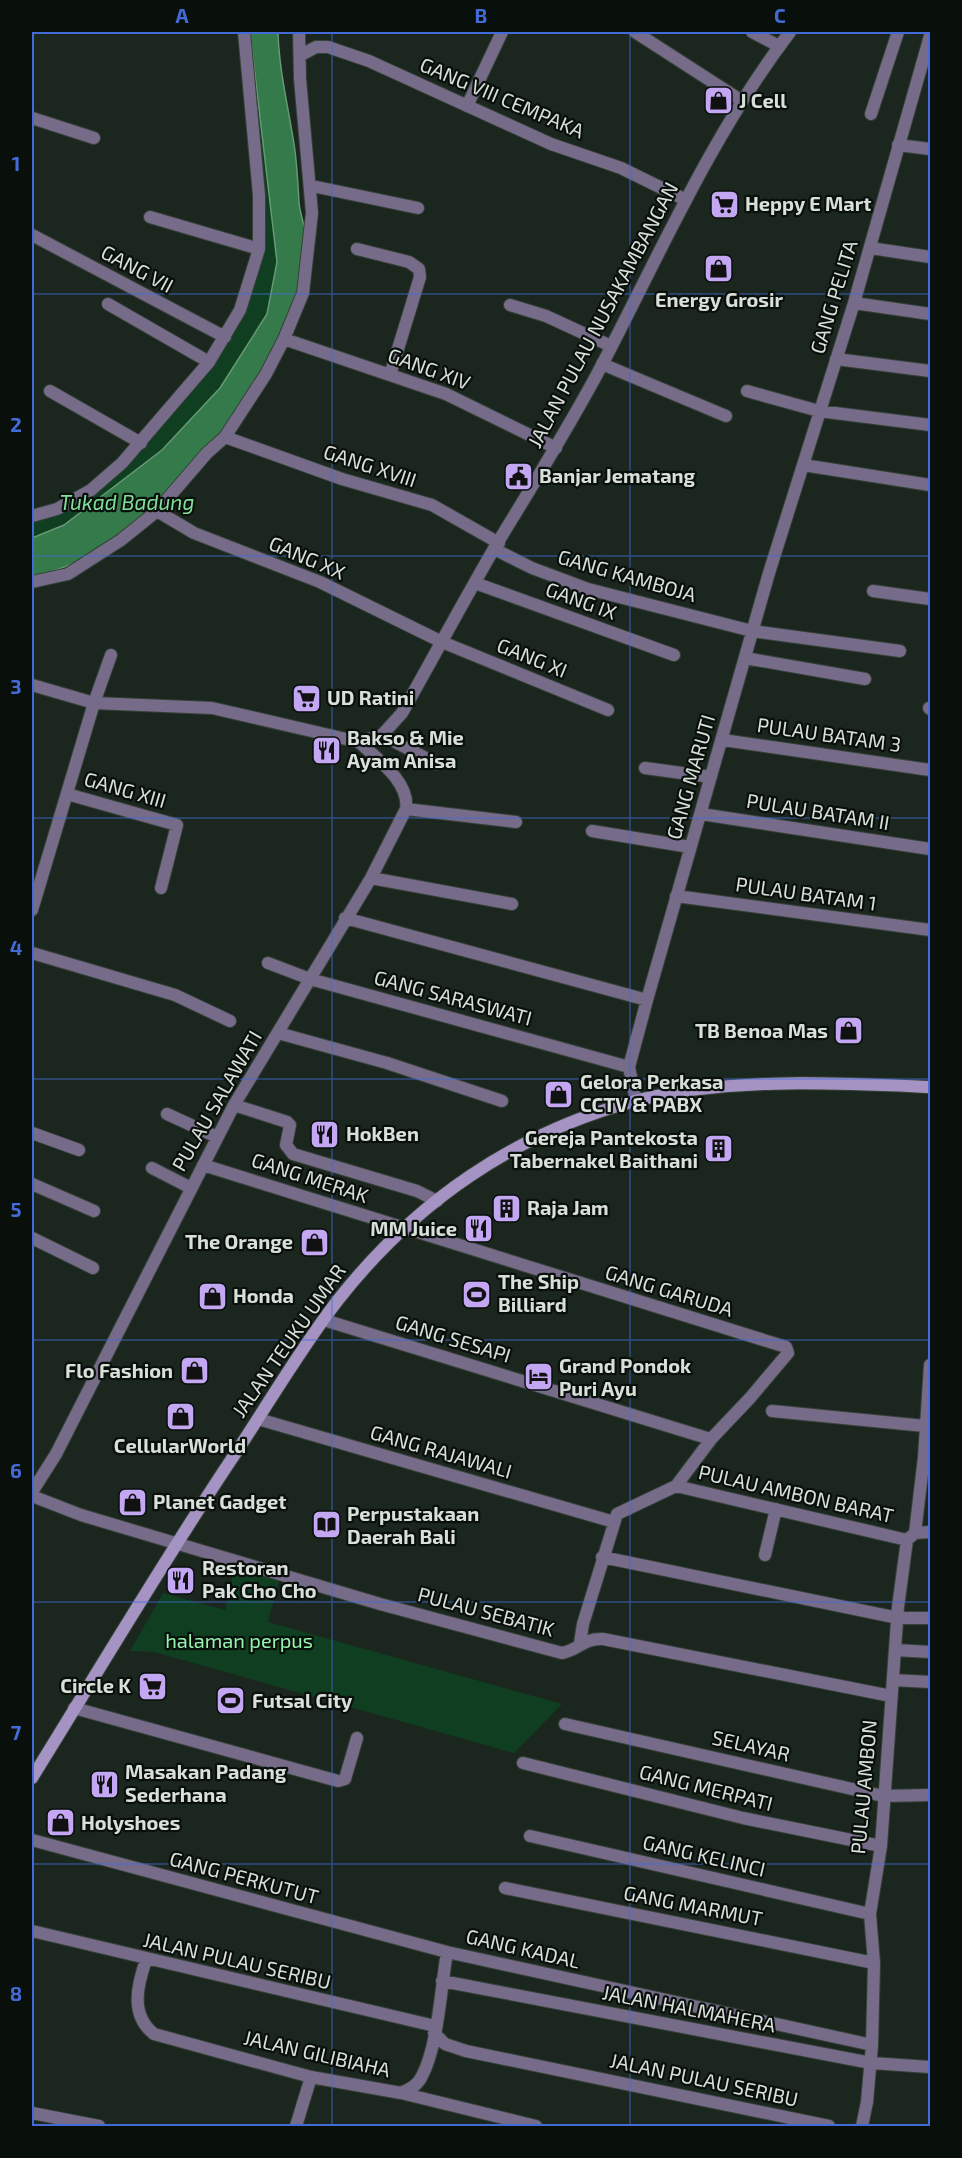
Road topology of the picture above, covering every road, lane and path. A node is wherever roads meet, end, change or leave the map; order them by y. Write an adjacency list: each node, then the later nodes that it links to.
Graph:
1 (244, 32): 24 (street)
2 (299, 32): 10 (street)
3 (502, 32): 12 (street)
4 (635, 32): 11 (street)
5 (752, 32): 9 (street)
6 (790, 32): 9 (street, JALAN PULAU NUSAKAMBANGAN)
7 (898, 32): 13 (street)
8 (930, 36): 16 (street, GANG PELITA)
9 (779, 46): 11 (street, JALAN PULAU NUSAKAMBANGAN)
10 (301, 55): 12 (street, GANG VIII CEMPAKA); 18 (street)
11 (742, 101): 19 (street, JALAN PULAU NUSAKAMBANGAN)
12 (467, 106): 19 (street, GANG VIII CEMPAKA)
13 (871, 114)
14 (32, 117): 15 (street)
15 (94, 138)
16 (898, 145): 17 (street); 23 (street, GANG PELITA)
17 (930, 149)
18 (312, 186): 20 (street); 32 (street)
19 (686, 200): 33 (street, JALAN PULAU NUSAKAMBANGAN)
20 (418, 208)
21 (150, 217): 24 (street)
22 (32, 235): 31 (street, GANG VII)
23 (870, 248): 26 (street); 27 (street, GANG PELITA)
24 (259, 249): 31 (street)
25 (357, 249): 38 (street)
26 (930, 257)
27 (854, 303): 30 (street); 34 (street, GANG PELITA)
28 (108, 304): 35 (street)
29 (510, 305): 33 (street)
30 (930, 314)
31 (225, 337): 35 (street)
32 (284, 339): 38 (street, GANG XIV); 44 (street)
33 (611, 346): 36 (street, JALAN PULAU NUSAKAMBANGAN)
34 (836, 359): 37 (street); 41 (street, GANG PELITA)
35 (209, 362): 45 (street)
36 (602, 364): 42 (street); 46 (street, JALAN PULAU NUSAKAMBANGAN)
37 (930, 371)
38 (390, 375): 46 (street, GANG XIV)
39 (747, 391): 41 (street)
40 (50, 392): 45 (street)
41 (819, 411): 43 (street); 47 (street, GANG PELITA)
42 (726, 416)
43 (930, 425)
44 (225, 437): 49 (street); 51 (street, GANG XVIII)
45 (141, 443): 50 (street)
46 (556, 448): 51 (street, JALAN PULAU NUSAKAMBANGAN)
47 (803, 465): 48 (street); 56 (street, GANG MARUTI)
48 (930, 485)
49 (157, 511): 52 (street); 57 (street, GANG XX)
50 (32, 516)
51 (496, 546): 53 (street, JALAN PULAU NUSAKAMBANGAN); 56 (street, GANG KAMBOJA)
52 (32, 582)
53 (476, 583): 57 (street, JALAN PULAU NUSAKAMBANGAN); 60 (street, GANG IX)
54 (873, 591): 55 (street)
55 (930, 599)
56 (752, 631): 58 (street, GANG KAMBOJA); 61 (street, GANG MARUTI)
57 (442, 642): 65 (street, GANG XI); 66 (street, JALAN PULAU NUSAKAMBANGAN)
58 (900, 651)
59 (111, 655): 64 (street)
60 (674, 655)
61 (745, 658): 62 (street); 67 (street, GANG MARUTI)
62 (864, 679)
63 (32, 685): 64 (street)
64 (94, 703): 68 (street); 73 (street)
65 (609, 710)
66 (382, 735): 68 (street); 69 (street)
67 (723, 740): 71 (street, PULAU BATAM 3); 72 (street, GANG MARUTI)
68 (359, 742): 74 (street)
69 (437, 764)
70 (645, 768): 72 (street)
71 (930, 770)
72 (711, 777): 75 (street, GANG MARUTI)
73 (67, 794): 81 (street, GANG XIII); 82 (street)
74 (406, 809): 76 (street); 80 (street, PULAU SALAWATI)
75 (700, 814): 78 (street, GANG MARUTI); 79 (street, PULAU BATAM II)
76 (516, 822)
77 (592, 831): 78 (street)
78 (690, 847): 83 (street, GANG MARUTI)
79 (930, 849)
80 (371, 878): 84 (street); 86 (street, PULAU SALAWATI)
81 (161, 888)
82 (34, 892): 85 (street)
83 (676, 896): 87 (street, PULAU BATAM 1); 91 (street, GANG MARUTI)
84 (512, 904)
85 (32, 910)
86 (345, 918): 90 (street, PULAU SALAWATI); 91 (street)
87 (930, 930)
88 (32, 953): 92 (street)
89 (268, 963): 90 (street, GANG SARASWATI)
90 (310, 979): 93 (street, PULAU SALAWATI); 94 (street, GANG SARASWATI)
91 (647, 1000): 94 (street, GANG MARUTI)
92 (230, 1022)
93 (278, 1033): 96 (street); 98 (street, PULAU SALAWATI)
94 (629, 1067): 97 (street, GANG MARUTI)
95 (930, 1087): 97 (main road, JALAN TEUKU UMAR)
96 (502, 1101)
97 (636, 1101): 107 (main road, JALAN TEUKU UMAR)
98 (234, 1105): 101 (street, PULAU SALAWATI); 107 (street)
99 (167, 1114): 101 (street)
100 (32, 1133): 102 (street)
101 (217, 1137): 103 (street, PULAU SALAWATI)
102 (79, 1150)
103 (203, 1165): 106 (street, PULAU SALAWATI); 109 (street, GANG MERAK)
104 (152, 1168): 106 (street)
105 (32, 1184): 108 (street)
106 (190, 1188): 120 (street, PULAU SALAWATI)
107 (437, 1201): 109 (main road, JALAN TEUKU UMAR)
108 (94, 1211)
109 (406, 1229): 112 (main road, JALAN TEUKU UMAR); 119 (street, GANG GARUDA)
110 (32, 1238): 111 (street)
111 (93, 1268)
112 (324, 1320): 115 (main road, JALAN TEUKU UMAR); 117 (street, GANG SESAPI)
113 (930, 1365): 116 (street, PULAU AMBON)
114 (772, 1411): 116 (street)
115 (258, 1419): 122 (street, GANG RAJAWALI); 125 (main road, JALAN TEUKU UMAR)
116 (925, 1426): 118 (street, PULAU AMBON)
117 (707, 1438)
118 (927, 1457): 124 (street, PULAU AMBON)
119 (676, 1486): 121 (street, PULAU AMBON BARAT); 122 (street)
120 (32, 1494): 125 (street, PULAU SEBATIK)
121 (776, 1509): 124 (street, PULAU AMBON BARAT); 126 (street)
122 (614, 1522): 127 (street)
123 (930, 1532): 124 (street)
124 (911, 1536): 128 (street, PULAU AMBON)
125 (178, 1543): 130 (street, PULAU SEBATIK); 136 (main road, JALAN TEUKU UMAR)
126 (765, 1555)
127 (602, 1557): 128 (street); 130 (street)
128 (898, 1618): 129 (street); 131 (street, PULAU AMBON)
129 (930, 1618)
130 (580, 1643): 135 (street, PULAU SEBATIK)
131 (895, 1650): 132 (street); 133 (street, PULAU AMBON)
132 (930, 1652)
133 (893, 1680): 134 (street); 135 (street, PULAU AMBON)
134 (930, 1682)
135 (891, 1696): 142 (street, PULAU AMBON)
136 (74, 1708): 138 (street); 140 (main road, JALAN TEUKU UMAR)
137 (565, 1724): 142 (street, SELAYAR)
138 (357, 1738)
139 (523, 1763): 145 (street, GANG MERPATI)
140 (32, 1778)
141 (930, 1795): 142 (street, SELAYAR)
142 (883, 1796): 145 (street, PULAU AMBON)
143 (530, 1836): 147 (street, GANG KELINCI)
144 (32, 1840): 149 (street, GANG PERKUTUT)
145 (881, 1846): 147 (street, PULAU AMBON)
146 (506, 1888): 151 (street, GANG MARMUT)
147 (870, 1914): 151 (street, PULAU AMBON)
148 (32, 1931): 150 (street, JALAN PULAU SERIBU)
149 (447, 1952): 152 (street, JALAN GILIBIAHA); 154 (street, GANG KADAL)
150 (146, 1960): 153 (street, JALAN PULAU SERIBU); 157 (street, JALAN GILIBIAHA)
151 (874, 1963): 154 (street, PULAU AMBON)
152 (442, 1981): 153 (street, JALAN GILIBIAHA); 155 (street, JALAN HALMAHERA)
153 (434, 2030): 158 (street, JALAN GILIBIAHA); 163 (street, JALAN PULAU SERIBU)
154 (872, 2044): 155 (street, PULAU AMBON)
155 (871, 2063): 156 (street, JALAN HALMAHERA); 164 (street)
156 (930, 2067)
157 (311, 2077): 158 (street, JALAN GILIBIAHA); 161 (street)
158 (401, 2093): 162 (street)
159 (32, 2113): 160 (street)
160 (99, 2127)
161 (296, 2127)
162 (536, 2127)
163 (829, 2127)
164 (862, 2127)

